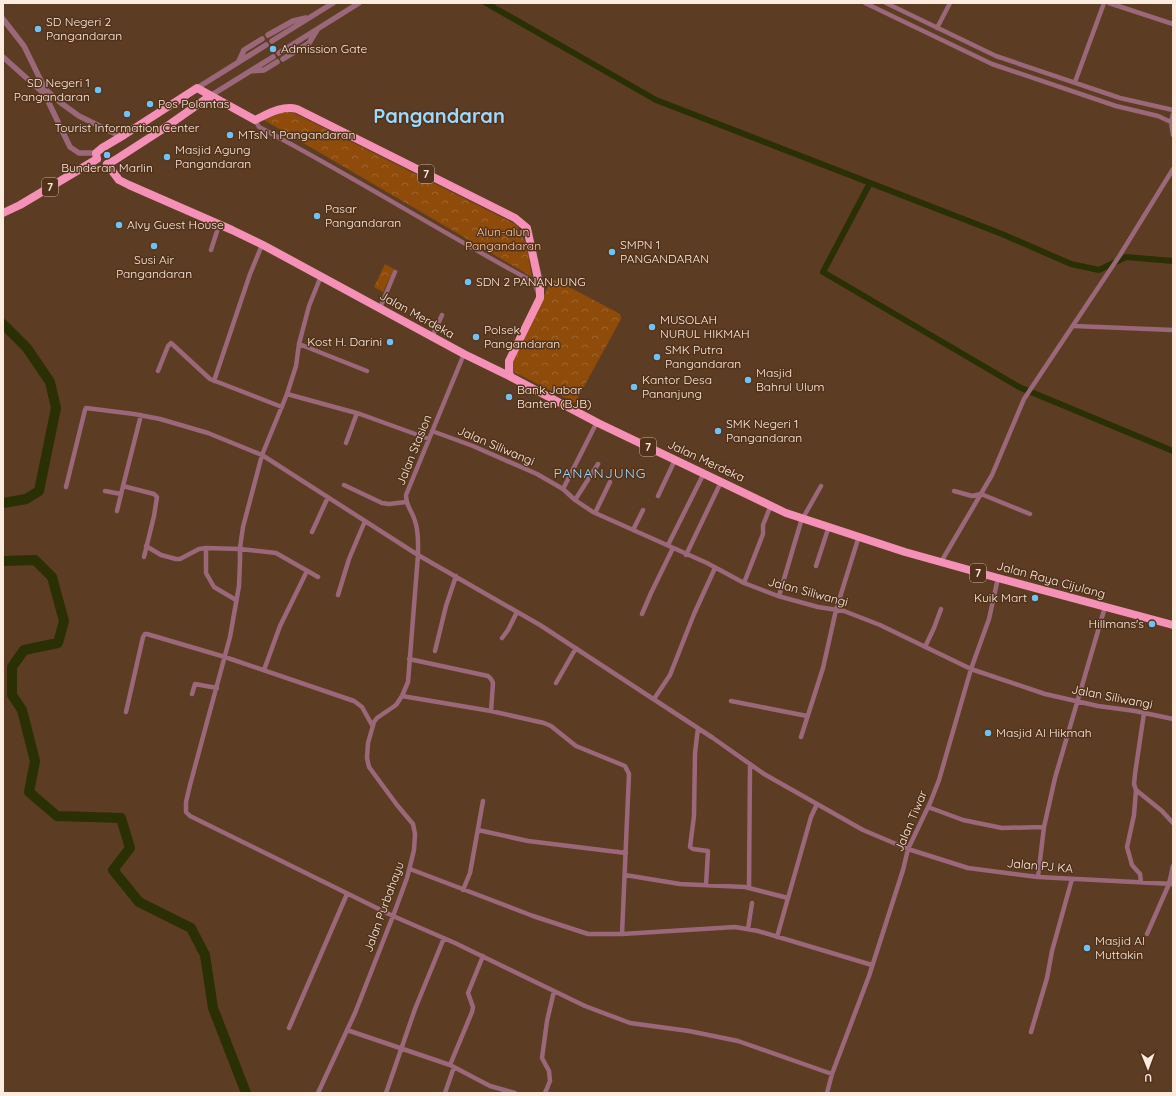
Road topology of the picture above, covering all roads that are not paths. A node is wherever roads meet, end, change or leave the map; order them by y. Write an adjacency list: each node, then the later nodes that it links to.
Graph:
1 (333, 3): 9 (street)
2 (359, 3): 14 (street)
3 (865, 3): 11 (street)
4 (886, 3): 8 (street)
5 (950, 3): 13 (street)
6 (1104, 3): 26 (street)
7 (1109, 3): 12 (street)
8 (902, 11): 11 (street); 13 (street)
9 (309, 18): 15 (street); 17 (street)
10 (3, 19): 34 (street)
11 (897, 19): 32 (street)
12 (1173, 24)
13 (937, 28): 26 (street)
14 (317, 30): 19 (street); 22 (street)
15 (268, 35)
16 (262, 39): 23 (street)
17 (272, 41)
18 (266, 45): 23 (street)
19 (279, 53)
20 (3, 57): 35 (street)
21 (273, 57): 25 (street)
22 (283, 59)
23 (239, 62): 27 (street)
24 (277, 62): 25 (street)
25 (250, 71): 28 (street)
26 (1076, 82): 29 (street)
27 (197, 88): 28 (highway); 34 (highway, 7)
28 (210, 96): 31 (highway); 36 (highway)
29 (1173, 110)
30 (1173, 114): 32 (street)
31 (255, 120): 44 (street); 44 (highway, 7)
32 (1171, 122): 33 (street)
33 (1173, 134)
34 (122, 137): 35 (highway, 7)
35 (96, 156): 36 (highway, 7); 38 (highway, 7)
36 (107, 164): 39 (highway, Jalan Merdeka / 7)
37 (1173, 169): 47 (street)
38 (3, 213)
39 (220, 225): 40 (highway, Jalan Merdeka / 7); 41 (street)
40 (262, 245): 43 (highway, Jalan Merdeka / 7); 57 (street)
41 (211, 250)
42 (395, 272): 45 (street)
43 (321, 276): 45 (highway, Jalan Merdeka / 7); 50 (street)
44 (540, 298): 52 (highway)
45 (380, 308): 49 (highway, Jalan Merdeka / 7)
46 (442, 315): 49 (street)
47 (1074, 326): 48 (street); 80 (street)
48 (1173, 330)
49 (432, 337): 51 (highway, Jalan Merdeka / 7)
50 (299, 344): 55 (street); 58 (street)
51 (464, 354): 53 (highway, Jalan Merdeka / 7); 63 (street, Jalan Stasion)
52 (509, 361): 53 (highway); 56 (highway)
53 (489, 367): 56 (highway, Jalan Merdeka / 7)
54 (158, 371): 57 (street)
55 (367, 371)
56 (511, 377): 62 (highway, Jalan Merdeka / 7)
57 (214, 381): 59 (street)
58 (287, 394): 59 (street); 60 (street)
59 (282, 407): 66 (street)
60 (357, 413): 64 (street); 65 (street)
61 (141, 415): 66 (street, Jalan PJ KA); 73 (street); 75 (street, Jalan PJ KA)
62 (597, 422): 67 (highway, Jalan Merdeka / 7); 76 (street)
63 (432, 431): 64 (street, Jalan Stasion); 76 (street, Jalan Siliwangi)
64 (429, 439): 84 (street, Jalan Stasion)
65 (346, 443)
66 (262, 455): 82 (street, Jalan PJ KA); 100 (street)
67 (675, 460): 69 (highway, Jalan Merdeka / 7); 81 (street)
68 (598, 464): 83 (street)
69 (704, 473): 71 (highway, Jalan Merdeka / 7); 97 (street)
70 (610, 482): 89 (street)
71 (721, 482): 85 (highway, Jalan Merdeka / 7); 102 (street)
72 (344, 485): 84 (street)
73 (123, 486): 79 (street); 98 (street)
74 (821, 486): 91 (street)
75 (66, 487)
76 (563, 489): 83 (street, Jalan Siliwangi)
77 (105, 491): 79 (street)
78 (954, 492): 80 (street)
79 (121, 494): 87 (street)
80 (981, 494): 90 (street); 105 (street)
81 (658, 496)
82 (328, 497): 92 (street, Jalan PJ KA); 95 (street)
83 (575, 500): 89 (street, Jalan Siliwangi)
84 (406, 502): 103 (street, Jalan Stasion)
85 (771, 505): 88 (highway, Jalan Merdeka / 7); 112 (street)
86 (643, 510): 94 (street)
87 (117, 511)
88 (786, 512): 91 (highway, Jalan Raya Cijulang / 7)
89 (595, 513): 94 (street, Jalan Siliwangi)
90 (1030, 514)
91 (802, 518): 93 (highway, Jalan Raya Cijulang / 7); 114 (street)
92 (365, 520): 103 (street, Jalan PJ KA); 113 (street)
93 (829, 526): 96 (highway, Jalan Raya Cijulang / 7); 106 (street)
94 (633, 530): 97 (street, Jalan Siliwangi)
95 (312, 532)
96 (859, 536): 105 (highway, Jalan Raya Cijulang / 7); 118 (street)
97 (668, 545): 99 (street, Jalan Siliwangi)
98 (146, 546): 101 (street); 104 (street)
99 (673, 548): 102 (street, Jalan Siliwangi); 120 (street)
100 (240, 549): 101 (street); 108 (street); 115 (street)
101 (206, 551): 115 (street)
102 (686, 554): 107 (street, Jalan Siliwangi)
103 (418, 555): 109 (street, Jalan PJ KA); 127 (street)
104 (144, 557)
105 (941, 562): 111 (highway, Jalan Raya Cijulang / 7)
106 (816, 566)
107 (715, 568): 112 (street, Jalan Siliwangi); 134 (street)
108 (307, 571): 110 (street); 129 (street)
109 (456, 576): 119 (street, Jalan PJ KA); 125 (street)
110 (318, 577)
111 (998, 578): 116 (highway, Jalan Raya Cijulang / 7); 128 (street, Jalan Tiwar)
112 (744, 584): 114 (street, Jalan Siliwangi)
113 (338, 595)
114 (779, 596): 118 (street, Jalan Siliwangi)
115 (236, 600): 126 (street)
116 (1105, 607): 121 (highway, Jalan Raya Cijulang / 7); 136 (street)
117 (941, 609): 123 (street)
118 (836, 610): 123 (street, Jalan Siliwangi); 140 (street)
119 (517, 612): 122 (street); 124 (street, Jalan PJ KA)
120 (642, 614)
121 (1173, 625)
122 (502, 638)
123 (925, 647): 128 (street, Jalan Siliwangi)
124 (576, 648): 130 (street); 134 (street, Jalan PJ KA)
125 (435, 651)
126 (225, 657): 129 (street); 131 (street); 138 (street)
127 (409, 659): 133 (street); 137 (street)
128 (971, 669): 136 (street, Jalan Siliwangi); 149 (street, Jalan Tiwar)
129 (264, 670): 142 (street)
130 (556, 683)
131 (216, 688): 132 (street); 165 (street)
132 (192, 694)
133 (402, 696): 137 (street); 142 (street)
134 (654, 699): 143 (street, Jalan PJ KA)
135 (731, 701): 140 (street)
136 (1077, 701): 139 (street, Jalan Siliwangi); 151 (street)
137 (491, 711): 154 (street)
138 (126, 712)
139 (1144, 713): 141 (street, Jalan Siliwangi); 146 (street)
140 (807, 716): 144 (street)
141 (1173, 719)
142 (372, 725): 156 (street, Jalan Purbahayu)
143 (698, 728): 145 (street, Jalan PJ KA); 162 (street)
144 (801, 737)
145 (750, 764): 148 (street, Jalan PJ KA); 163 (street)
146 (1136, 790): 150 (street); 160 (street)
147 (483, 801): 152 (street)
148 (817, 804): 153 (street, Jalan PJ KA); 166 (street)
149 (928, 807): 151 (street); 153 (street, Jalan Tiwar)
150 (1173, 823)
151 (1044, 827): 158 (street)
152 (478, 830): 154 (street); 164 (street)
153 (908, 849): 158 (street, Jalan PJ KA); 175 (street, Jalan Tiwar)
154 (626, 853): 157 (street)
155 (1173, 866): 161 (street)
156 (410, 869): 164 (street); 168 (street, Jalan Purbahayu)
157 (625, 875): 162 (street); 170 (street)
158 (1038, 877): 159 (street, Jalan PJ KA)
159 (1072, 879): 160 (street, Jalan PJ KA); 179 (street)
160 (1141, 882): 161 (street, Jalan PJ KA)
161 (1171, 884): 171 (street)
162 (706, 885): 163 (street)
163 (749, 888): 166 (street)
164 (463, 890): 170 (street)
165 (347, 894): 168 (street); 177 (street)
166 (788, 898): 172 (street)
167 (752, 903): 169 (street)
168 (393, 916): 173 (street); 178 (street, Jalan Purbahayu)
169 (748, 928): 170 (street); 172 (street)
170 (622, 934)
171 (1147, 934)
172 (778, 937): 175 (street)
173 (444, 938): 174 (street); 180 (street)
174 (483, 956): 176 (street); 181 (street)
175 (872, 965): 182 (street, Jalan Tiwar)
176 (554, 991): 182 (street); 187 (street)
177 (289, 1028)
178 (347, 1030): 180 (street); 183 (street, Jalan Purbahayu)
179 (1031, 1032)
180 (402, 1049): 181 (street); 184 (street)
181 (452, 1066): 185 (street); 186 (street)
182 (832, 1074): 188 (street, Jalan Tiwar)
183 (318, 1093)
184 (386, 1093)
185 (445, 1093)
186 (515, 1093)
187 (545, 1093)
188 (827, 1093)

